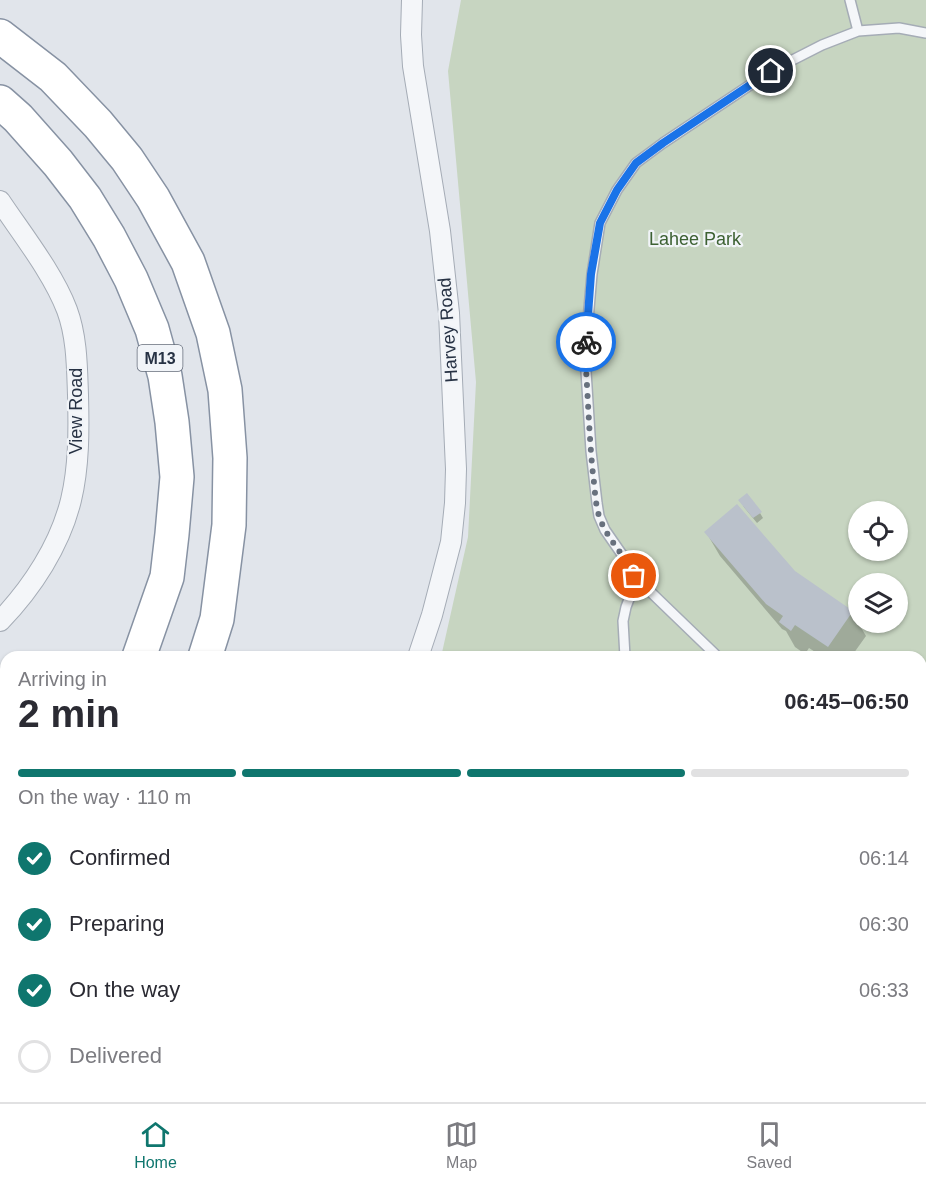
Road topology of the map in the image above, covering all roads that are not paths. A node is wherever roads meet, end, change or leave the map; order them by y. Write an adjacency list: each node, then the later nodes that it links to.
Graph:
1 (412, 0): 12 (street, Harvey Road)
2 (850, 0): 3 (lane)
3 (858, 31): 4 (lane); 8 (lane)
4 (926, 33)
5 (0, 36): 11 (highway)
6 (0, 102): 10 (highway, M13)
7 (0, 201): 9 (street, View Road)
8 (634, 576): 13 (lane); 14 (lane)
9 (0, 621)
10 (141, 651)
11 (207, 651)
12 (420, 651)
13 (625, 651)
14 (712, 651)

